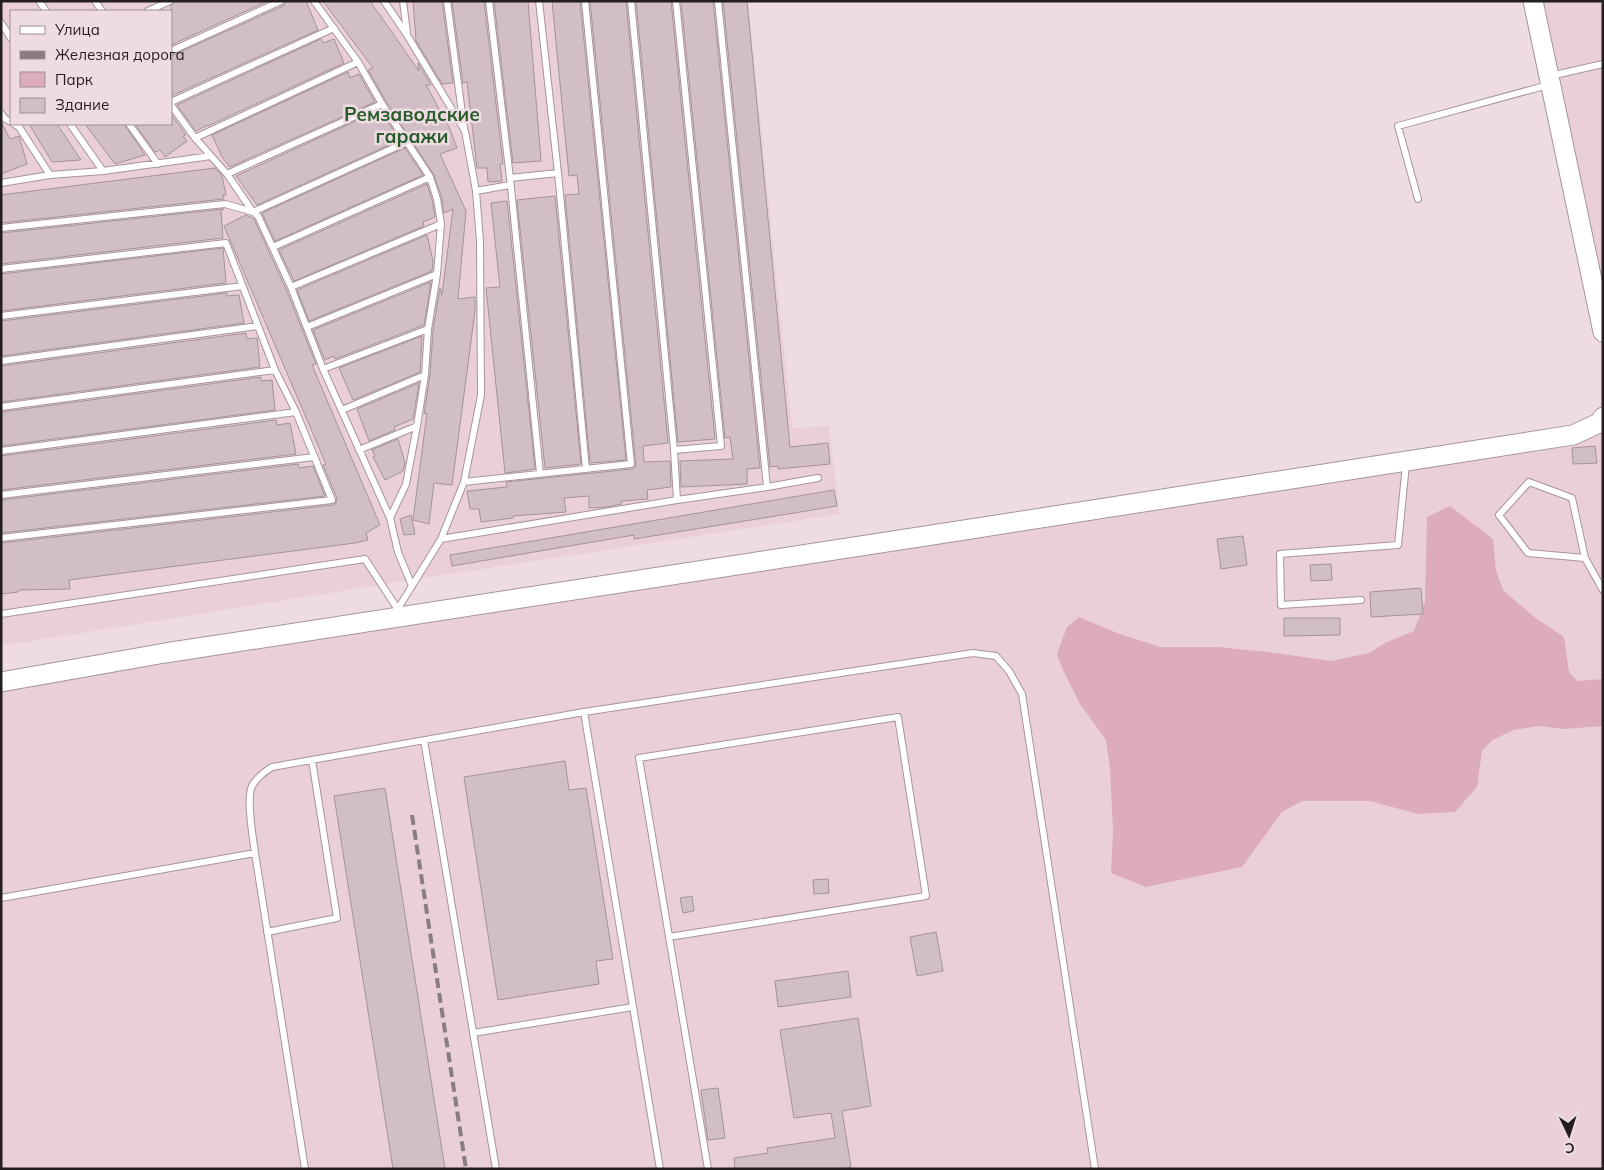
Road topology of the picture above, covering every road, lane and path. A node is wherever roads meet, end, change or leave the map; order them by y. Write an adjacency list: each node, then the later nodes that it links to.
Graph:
1 (170, 1): 14 (lane)
2 (281, 1): 19 (lane)
3 (314, 1): 16 (lane)
4 (384, 1): 17 (lane)
5 (403, 1): 17 (lane)
6 (447, 1): 31 (lane)
7 (489, 1): 41 (lane)
8 (539, 1): 38 (lane)
9 (585, 1): 73 (lane)
10 (631, 1): 69 (lane)
11 (676, 1): 69 (lane)
12 (718, 1): 77 (lane)
13 (1533, 1): 22 (street)
14 (150, 10)
15 (1, 23): 18 (lane)
16 (334, 28): 20 (lane); 23 (lane)
17 (407, 35): 31 (lane)
18 (10, 36)
19 (172, 51)
20 (358, 62): 25 (lane); 32 (lane)
21 (1603, 64): 22 (lane)
22 (1549, 81): 45 (lane); 58 (street)
23 (172, 103)
24 (172, 104): 32 (lane)
25 (382, 104): 33 (lane); 37 (lane)
26 (1, 113): 27 (lane)
27 (10, 121)
28 (16, 125): 39 (lane)
29 (71, 125): 36 (lane)
30 (130, 125): 35 (lane)
31 (465, 131): 44 (lane)
32 (195, 138): 34 (lane)
33 (406, 142): 40 (lane); 46 (lane)
34 (212, 156): 35 (lane); 37 (lane)
35 (158, 164): 36 (lane)
36 (103, 171): 39 (lane)
37 (227, 174): 46 (lane)
38 (558, 174): 41 (lane); 73 (lane)
39 (50, 175): 42 (lane)
40 (430, 177): 47 (lane); 49 (lane)
41 (510, 178): 43 (lane)
42 (1, 183)
43 (510, 186): 44 (lane); 74 (lane)
44 (476, 191): 76 (lane)
45 (1418, 199)
46 (253, 212): 48 (lane); 49 (lane)
47 (441, 224): 51 (lane); 53 (lane)
48 (1, 228)
49 (273, 247): 53 (lane)
50 (1, 269): 52 (lane)
51 (437, 274): 56 (lane); 57 (lane)
52 (243, 286): 54 (lane); 55 (lane)
53 (290, 287): 56 (lane)
54 (1, 316)
55 (258, 326): 59 (lane); 61 (lane)
56 (307, 327): 60 (lane)
57 (428, 329): 60 (lane); 62 (lane)
58 (1603, 332)
59 (1, 361)
60 (323, 369): 64 (lane)
61 (275, 370): 63 (lane); 65 (lane)
62 (425, 376): 64 (lane); 67 (lane)
63 (1, 407)
64 (342, 410): 68 (lane)
65 (296, 412): 70 (lane); 71 (lane)
66 (1602, 423): 72 (street)
67 (417, 426): 68 (lane); 80 (lane)
68 (359, 450): 80 (lane)
69 (674, 450): 79 (lane)
70 (1, 451)
71 (314, 457): 78 (lane); 81 (lane)
72 (1406, 461): 86 (lane); 87 (street)
73 (586, 469): 74 (lane)
74 (540, 473): 76 (lane)
75 (818, 478): 77 (lane)
76 (464, 482): 82 (lane)
77 (767, 487): 79 (lane)
78 (1, 495)
79 (677, 500): 82 (lane)
80 (390, 518): 84 (lane)
81 (1, 538)
82 (441, 539): 84 (lane)
83 (1585, 558): 83 (lane); 85 (lane)
84 (412, 586): 87 (lane)
85 (1603, 590)
86 (1361, 600)
87 (395, 613): 88 (lane); 89 (street)
88 (1, 614)
89 (1, 682)
90 (584, 712): 91 (lane); 97 (lane); 103 (lane)
91 (424, 740): 92 (lane); 98 (lane)
92 (312, 760): 93 (lane); 95 (lane)
93 (254, 853): 94 (lane); 95 (lane)
94 (1, 898)
95 (267, 932): 99 (lane)
96 (669, 937): 96 (lane); 102 (lane)
97 (633, 1007): 98 (lane); 101 (lane)
98 (473, 1033): 100 (lane)
99 (305, 1169)
100 (496, 1169)
101 (660, 1169)
102 (708, 1169)
103 (1095, 1169)

